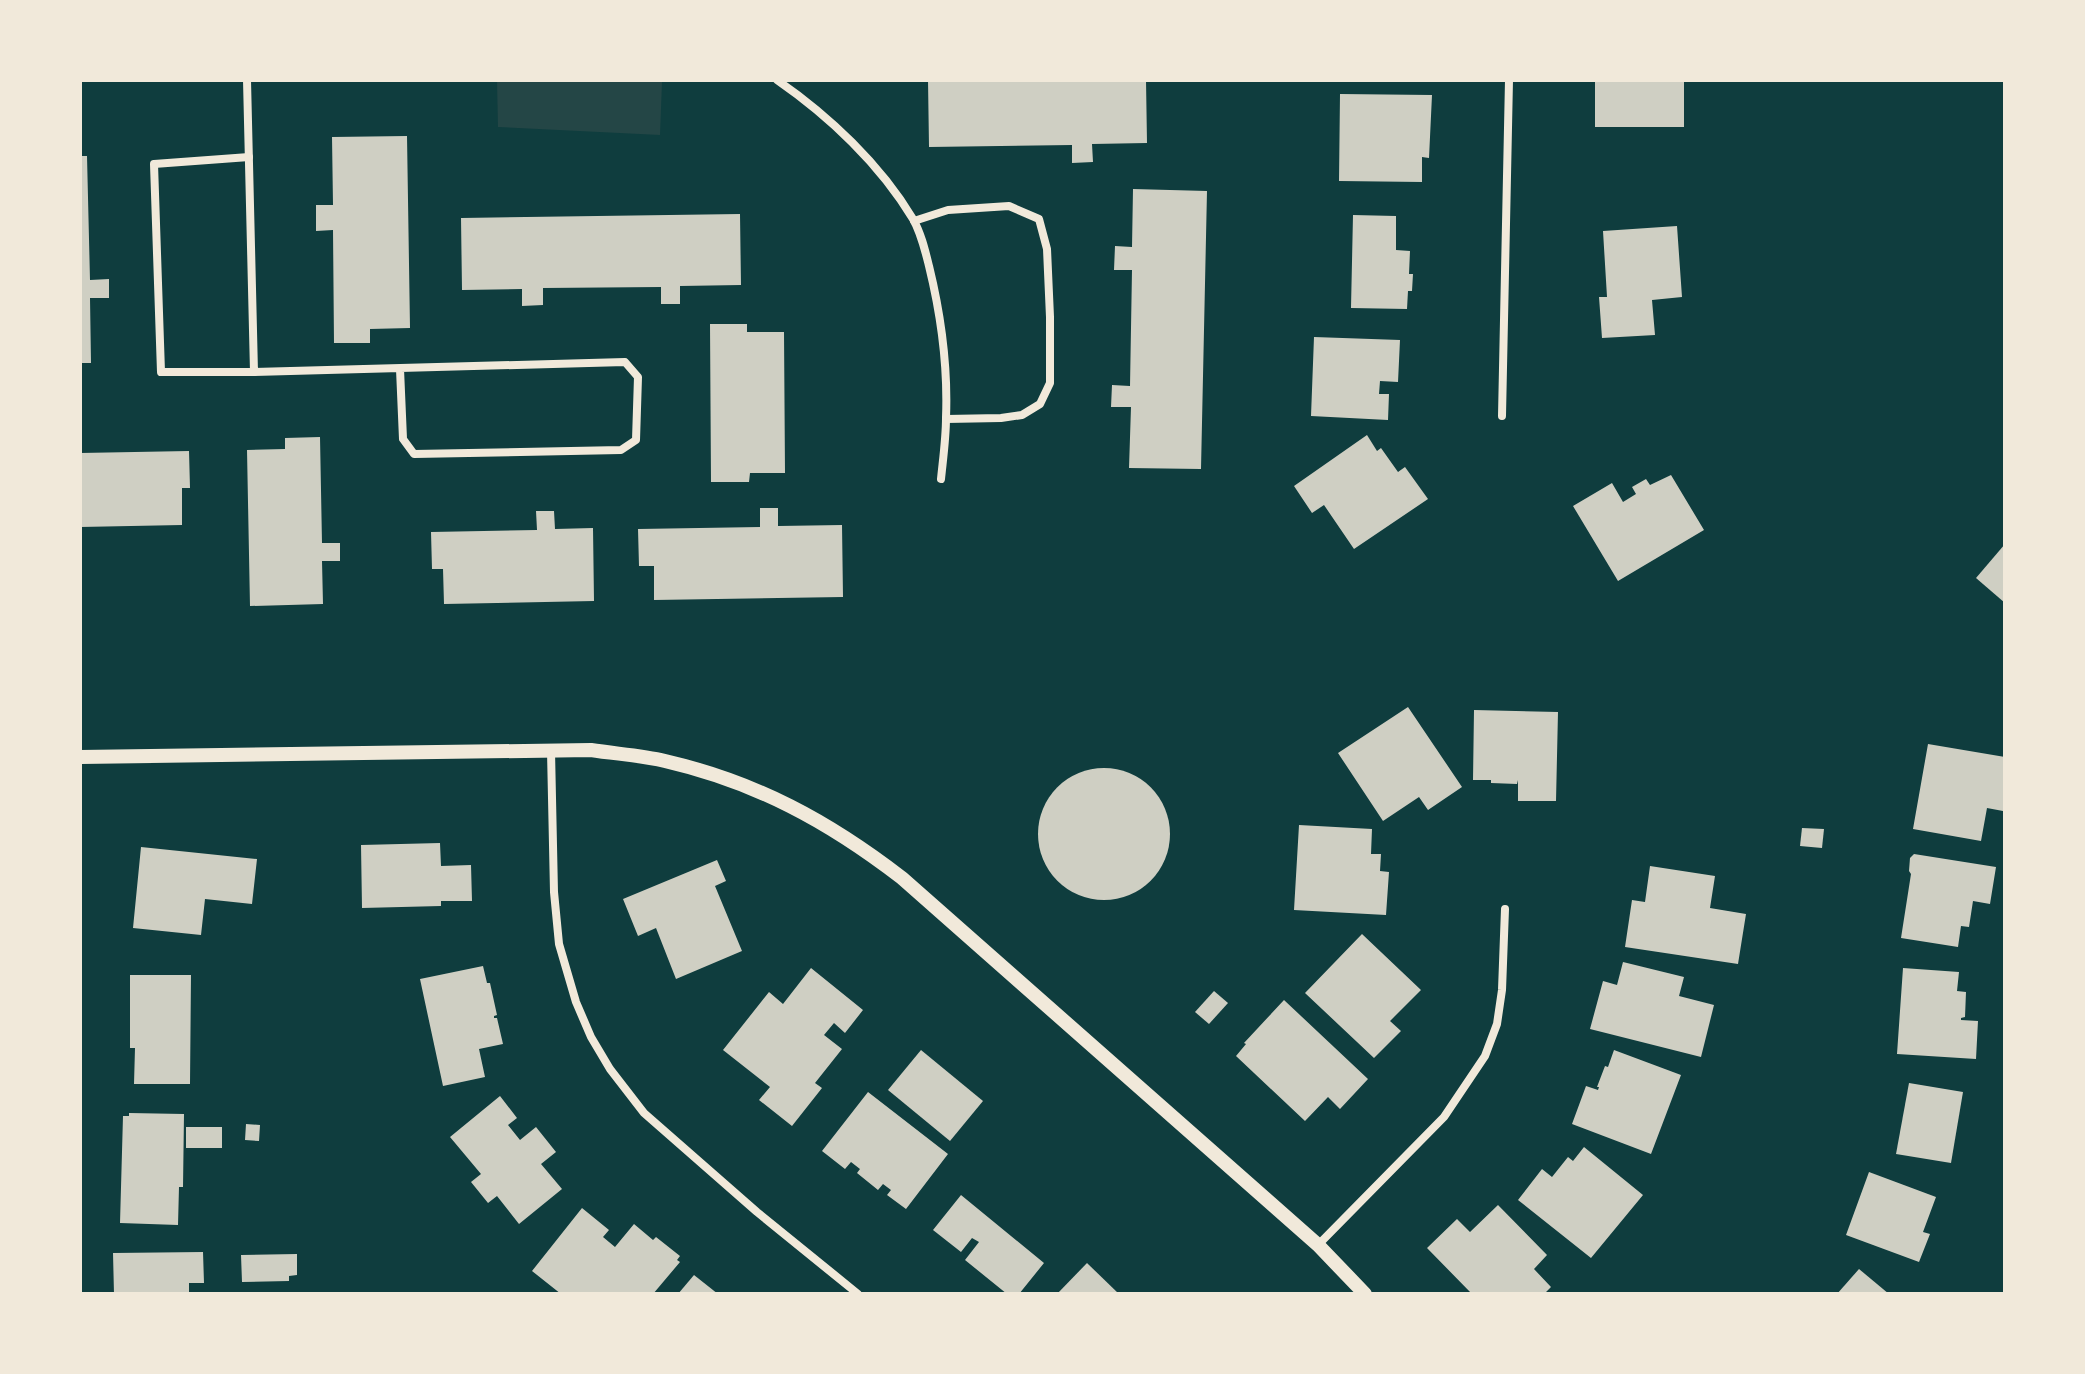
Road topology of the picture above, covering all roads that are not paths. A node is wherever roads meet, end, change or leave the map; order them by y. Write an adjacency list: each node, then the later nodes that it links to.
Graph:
1 (247, 80): 4 (street)
2 (777, 80): 5 (street)
3 (1509, 80): 8 (street)
4 (249, 157): 7 (street); 7 (street)
5 (914, 221): 9 (street); 9 (street)
6 (400, 369): 6 (street); 7 (street)
7 (254, 372)
8 (1502, 416)
9 (946, 419): 10 (street)
10 (941, 479)
11 (551, 751): 12 (street); 14 (street); 15 (street)
12 (80, 757)
13 (1505, 909): 14 (street)
14 (1318, 1245): 16 (street)
15 (858, 1294)
16 (1365, 1294)

